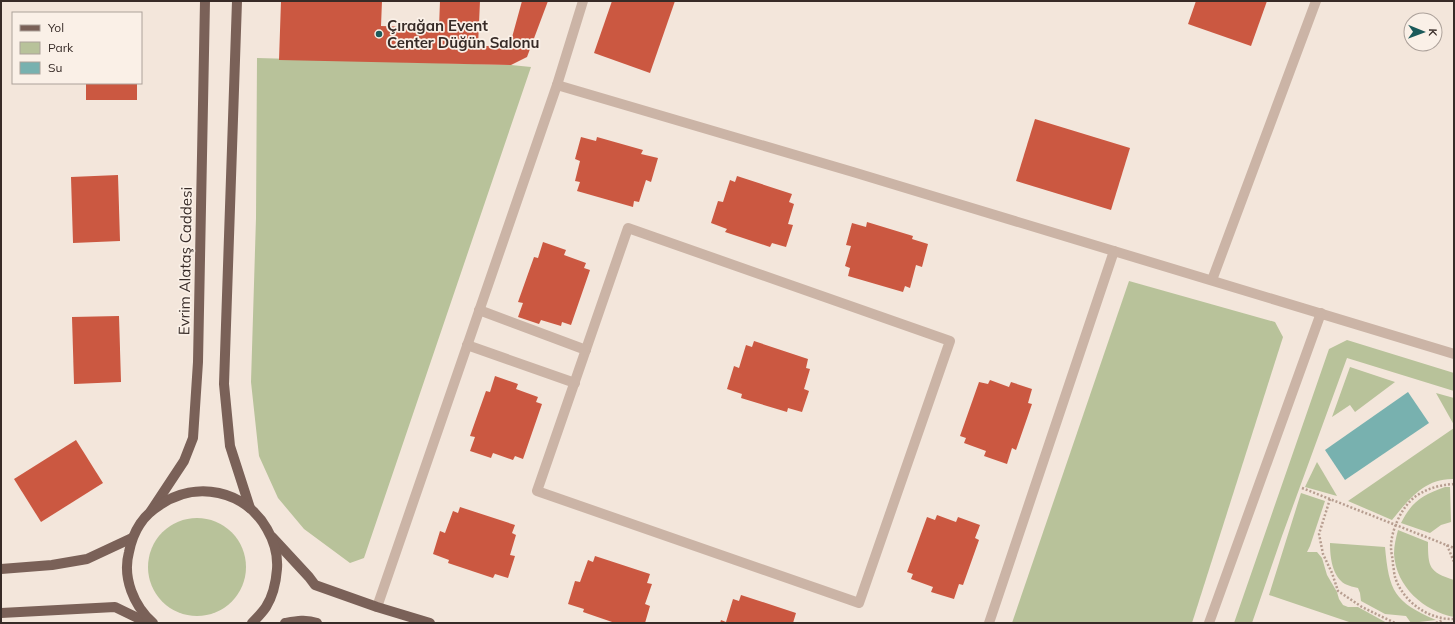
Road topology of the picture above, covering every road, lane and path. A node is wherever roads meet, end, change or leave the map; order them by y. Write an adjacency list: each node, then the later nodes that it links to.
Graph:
1 (205, 1): 18 (main road, Evrim Alataş Caddesi)
2 (237, 1): 17 (main road)
3 (584, 1): 5 (street)
4 (1316, 1): 7 (street)
5 (557, 85): 6 (street); 8 (street)
6 (1114, 251): 7 (street); 36 (street)
7 (1212, 280): 9 (street)
8 (479, 310): 10 (street); 11 (street)
9 (1321, 313): 12 (street); 37 (street)
10 (467, 345): 13 (street); 26 (street)
11 (586, 350): 13 (street); 13 (street)
12 (1454, 354)
13 (575, 383)
14 (1454, 484): 19 (path)
15 (1302, 488): 16 (path)
16 (1330, 499): 19 (path); 38 (path)
17 (250, 508): 18 (main road); 20 (main road)
18 (151, 511): 21 (main road)
19 (1395, 525): 22 (path); 29 (path)
20 (272, 537): 26 (main road); 32 (main road)
21 (132, 538): 25 (main road); 31 (main road)
22 (1447, 545): 23 (path); 24 (path)
23 (1454, 548)
24 (1454, 562)
25 (1, 569)
26 (377, 607): 35 (main road)
27 (1, 613): 30 (main road)
28 (1454, 619): 29 (path)
29 (1444, 620): 39 (path)
30 (148, 623)
31 (153, 623)
32 (252, 623)
33 (285, 623): 34 (main road)
34 (317, 623)
35 (430, 623)
36 (989, 623)
37 (1209, 623)
38 (1395, 623)
39 (1436, 623)

